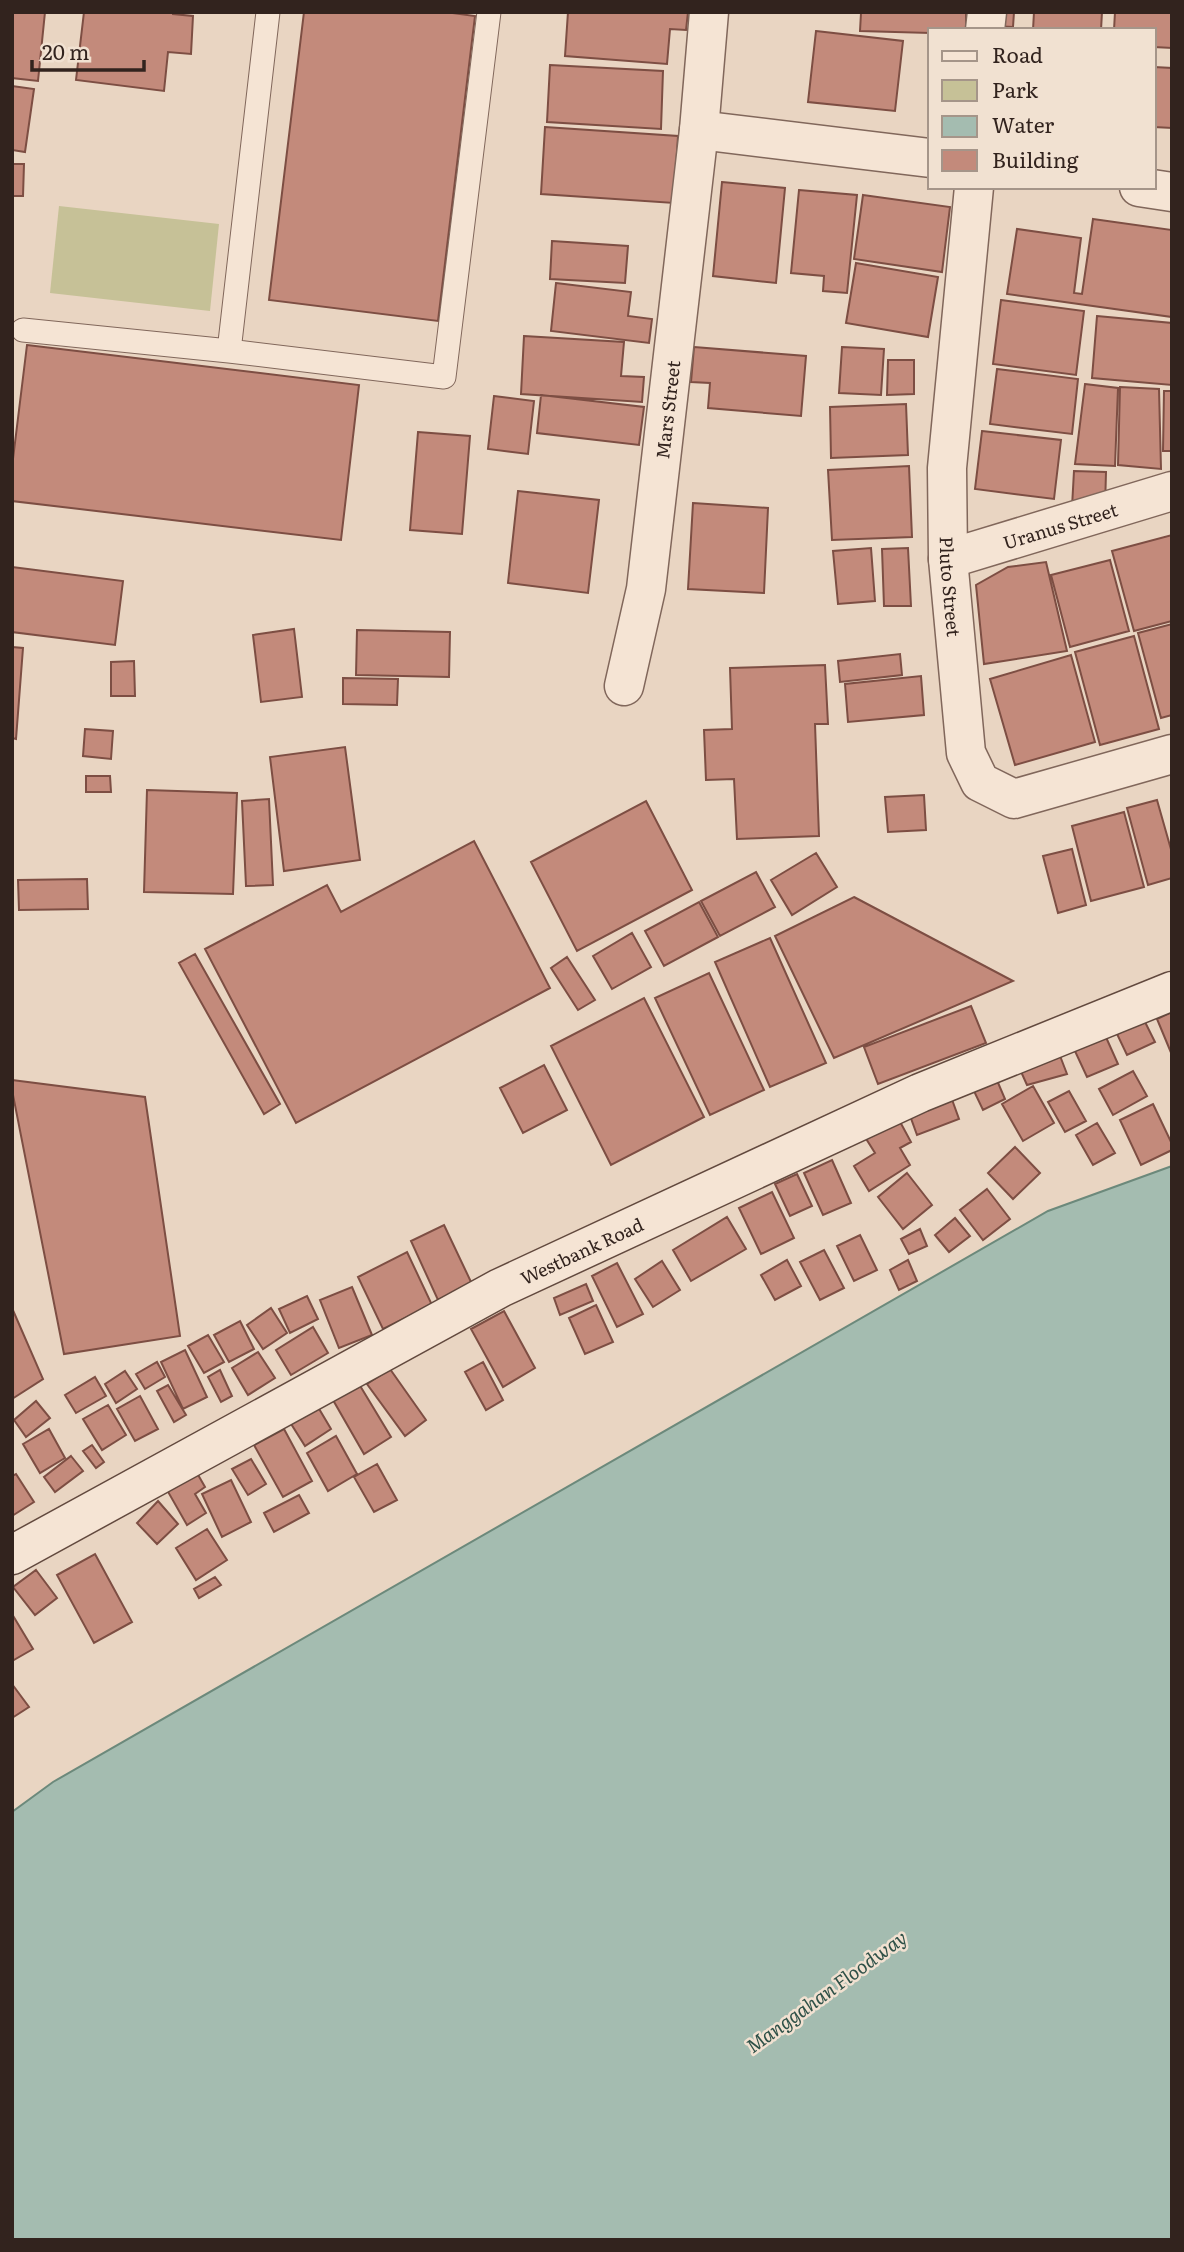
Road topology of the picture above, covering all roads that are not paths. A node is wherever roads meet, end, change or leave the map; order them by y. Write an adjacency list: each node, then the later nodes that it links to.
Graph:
1 (268, 12): 10 (lane)
2 (489, 12): 10 (lane)
3 (709, 12): 4 (street, Mars Street)
4 (699, 130): 5 (street); 13 (street, Mars Street)
5 (928, 158)
6 (974, 189): 12 (street, Pluto Street)
7 (1152, 189): 8 (street)
8 (1172, 192)
9 (23, 330): 10 (lane)
10 (229, 351)
11 (1172, 491): 12 (street, Uranus Street)
12 (948, 559): 14 (street, Pluto Street)
13 (624, 686)
14 (1172, 754)
15 (1172, 991): 16 (street, Westbank Road)
16 (12, 1555)

